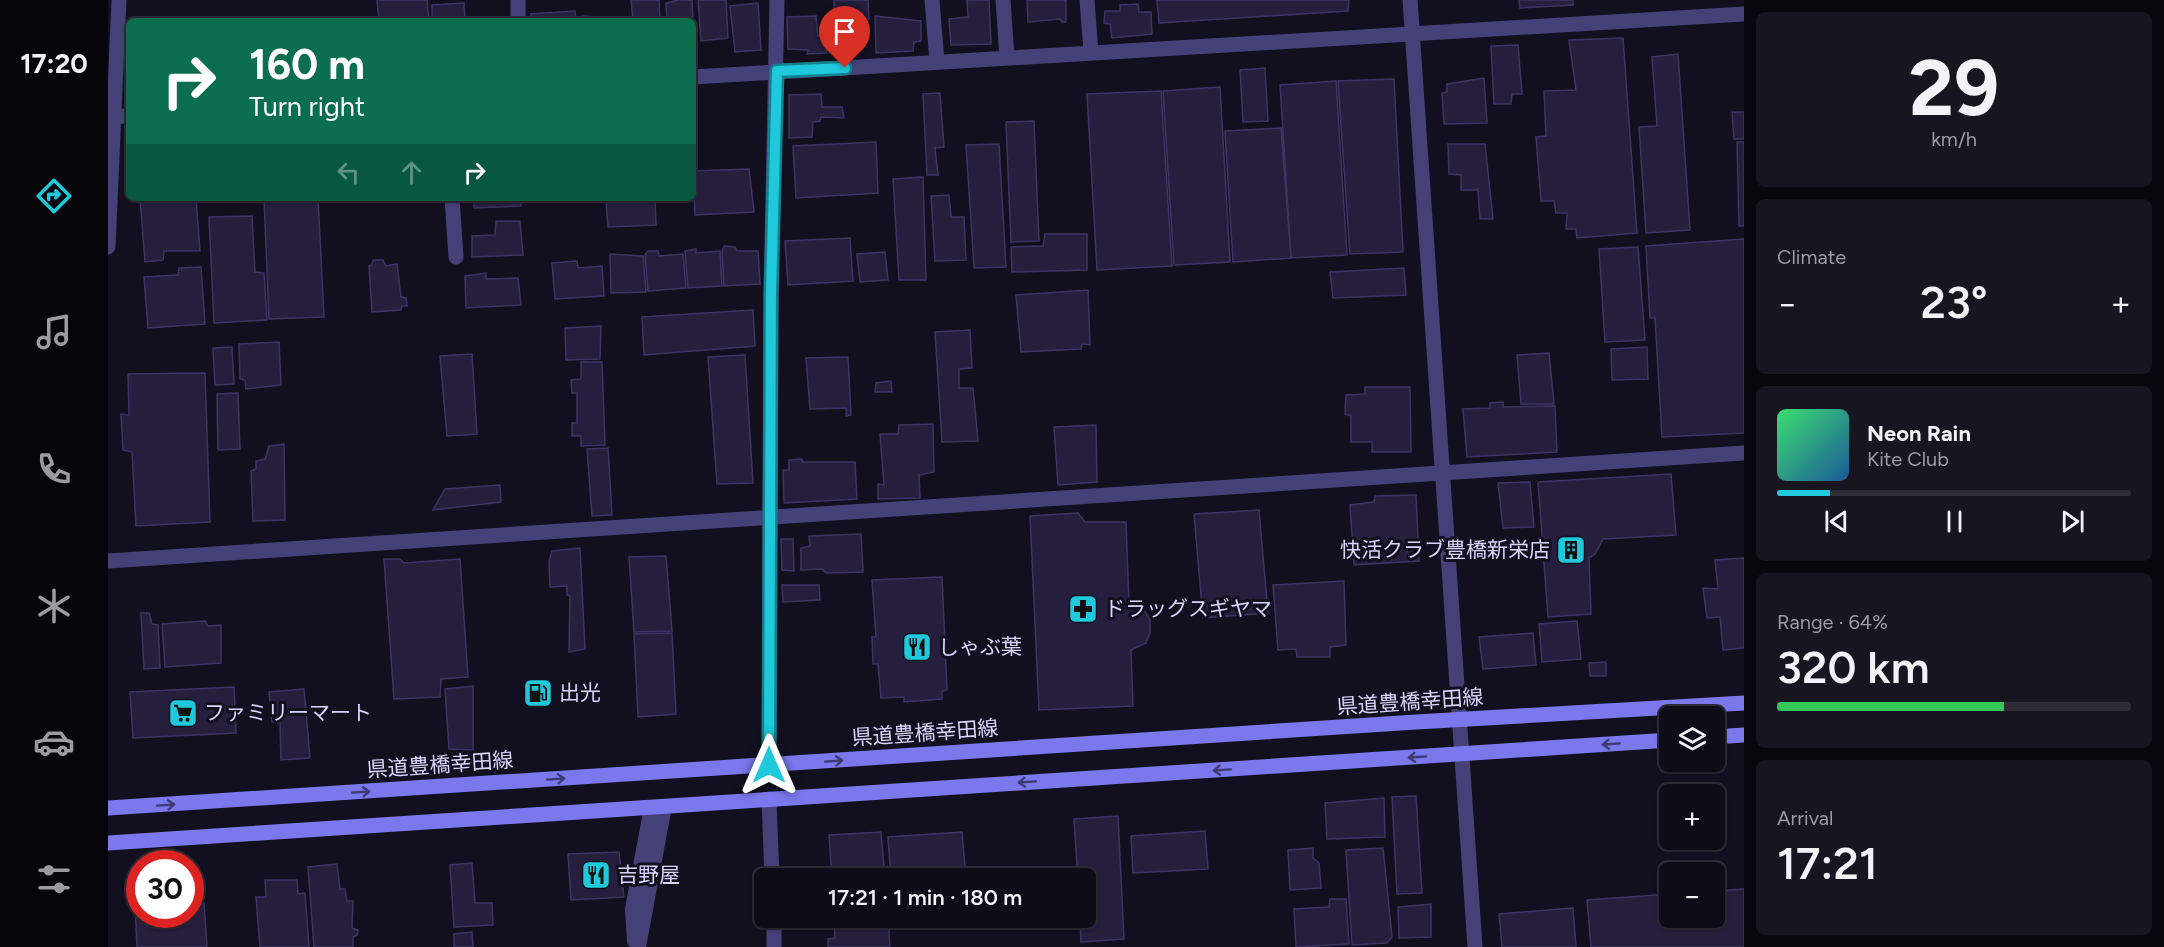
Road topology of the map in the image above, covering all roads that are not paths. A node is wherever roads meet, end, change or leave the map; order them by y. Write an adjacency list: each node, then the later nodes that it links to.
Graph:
1 (119, 0): 16 (street)
2 (518, 0): 9 (street)
3 (777, 0): 14 (street)
4 (932, 0): 13 (street)
5 (1003, 0): 12 (street)
6 (1087, 0): 11 (street)
7 (1410, 0): 10 (street)
8 (1744, 14): 10 (street)
9 (518, 18)
10 (1411, 36): 11 (street); 21 (street)
11 (1091, 52): 12 (street)
12 (1007, 58): 13 (street)
13 (937, 62): 14 (street)
14 (777, 71): 15 (street); 22 (street)
15 (696, 77)
16 (117, 117): 18 (street)
17 (452, 201): 19 (street)
18 (108, 247)
19 (456, 257)
20 (1744, 453): 21 (street)
21 (1440, 474): 22 (street); 25 (street)
22 (771, 518): 23 (street); 30 (street)
23 (108, 561)
24 (1744, 703): 25 (main road, 県道豊橋幸田線)
25 (1458, 719): 29 (street); 30 (main road, 県道豊橋幸田線, one-way to 25)
26 (1744, 735): 27 (main road)
27 (1725, 736)
28 (1659, 741): 29 (main road, one-way to 29)
29 (1461, 754): 31 (main road, one-way to 31); 39 (street)
30 (769, 765): 33 (main road, 県道豊橋幸田線, one-way to 30)
31 (769, 799): 32 (main road); 35 (street)
32 (658, 807): 34 (main road); 37 (lane); 37 (lane)
33 (108, 808)
34 (108, 843)
35 (772, 868)
36 (774, 928): 38 (street)
37 (637, 947)
38 (774, 947)
39 (1475, 947)

